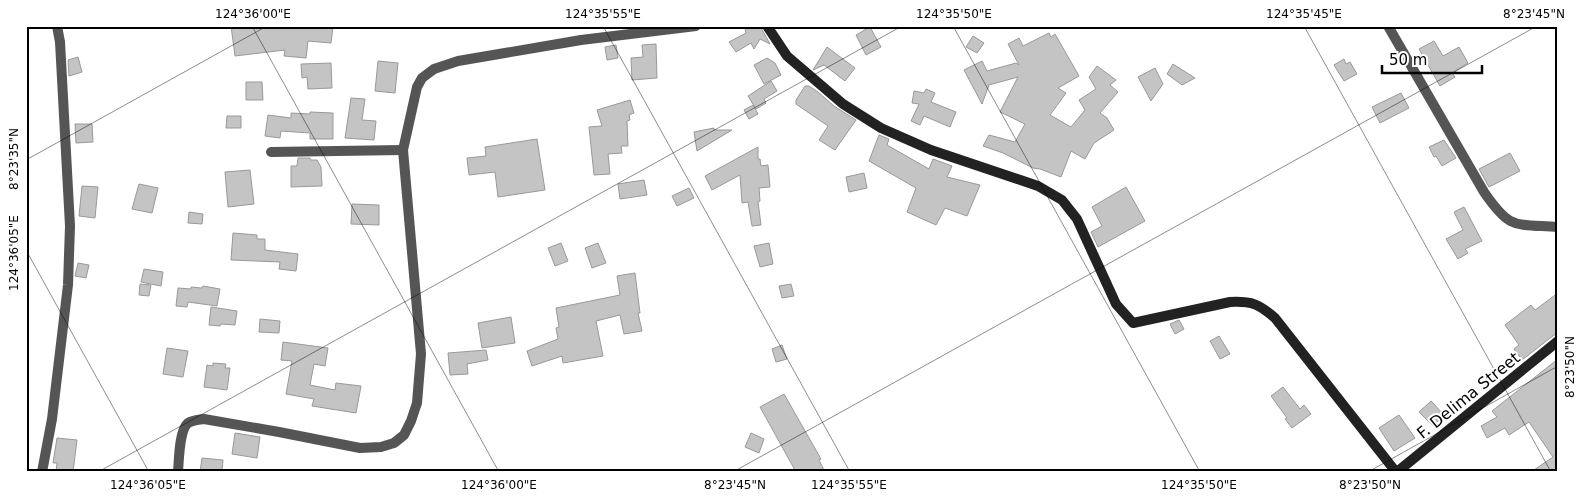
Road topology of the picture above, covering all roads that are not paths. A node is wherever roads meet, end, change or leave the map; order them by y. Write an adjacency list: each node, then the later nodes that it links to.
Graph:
1 (57, 26): 9 (street)
2 (696, 26): 5 (street)
3 (767, 26): 11 (street)
4 (1388, 26): 7 (street)
5 (404, 150): 6 (street); 10 (street)
6 (271, 152)
7 (1558, 227)
8 (1558, 341): 11 (street, F. Delima Street)
9 (42, 472)
10 (178, 472)
11 (1396, 472)

